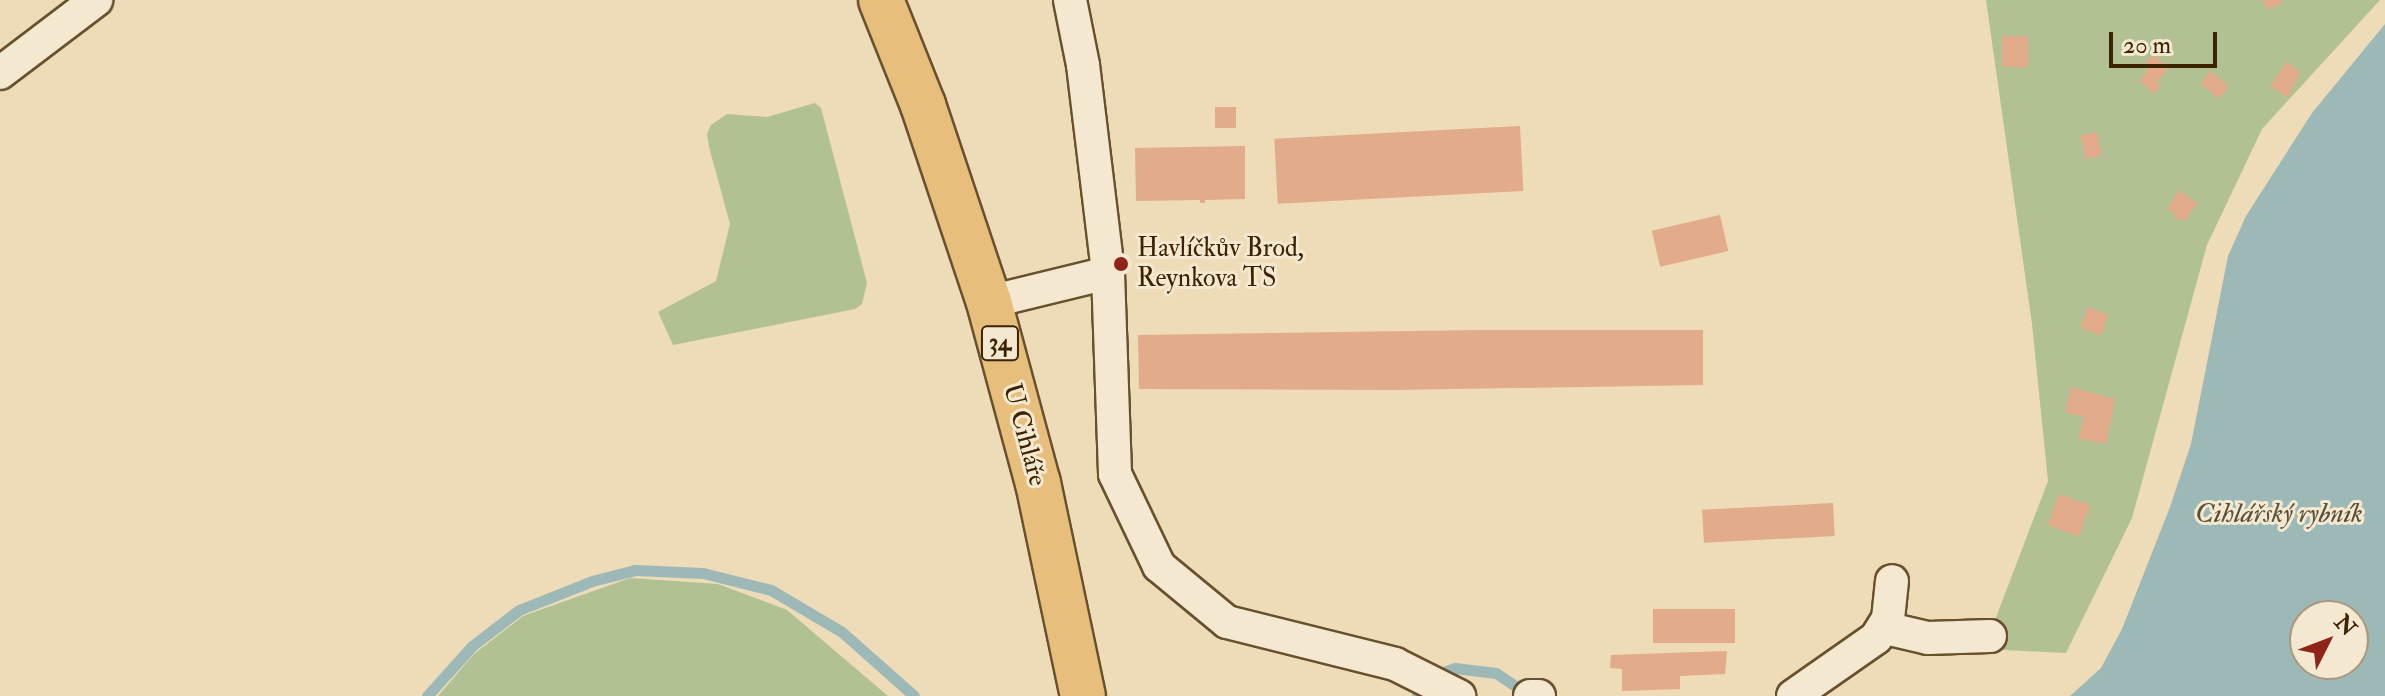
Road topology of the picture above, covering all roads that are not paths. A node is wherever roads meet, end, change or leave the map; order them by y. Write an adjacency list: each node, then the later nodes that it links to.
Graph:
1 (96, 0): 4 (street)
2 (881, 0): 6 (main road, U Cihláře / 34)
3 (1070, 0): 5 (street)
4 (0, 73)
5 (1108, 273): 6 (street); 11 (street)
6 (989, 302): 10 (main road, U Cihláře / 34)
7 (1892, 581): 8 (street)
8 (1885, 628): 9 (street); 14 (street)
9 (1990, 636)
10 (1083, 696)
11 (1459, 696)
12 (1530, 696): 13 (street)
13 (1539, 696)
14 (1793, 696)

